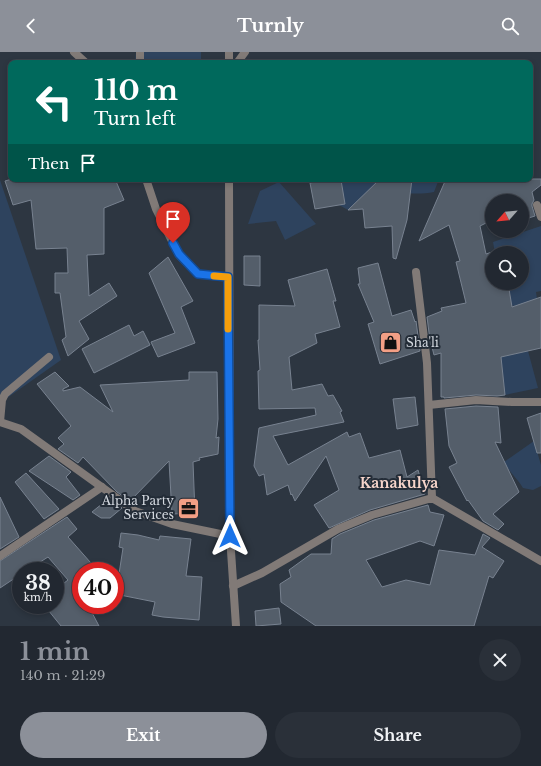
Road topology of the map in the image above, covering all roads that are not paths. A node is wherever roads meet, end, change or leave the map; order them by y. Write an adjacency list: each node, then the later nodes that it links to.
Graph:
1 (74, 52): 2 (street)
2 (83, 60)
3 (147, 182): 8 (street)
4 (229, 182): 8 (street)
5 (537, 205): 6 (street)
6 (541, 217)
7 (416, 272): 11 (street)
8 (228, 277): 15 (street)
9 (49, 357): 12 (street)
10 (541, 402): 11 (street)
11 (428, 405): 14 (street)
12 (0, 422): 13 (street)
13 (102, 487): 15 (street); 16 (street)
14 (432, 498): 17 (street); 18 (street)
15 (230, 536): 18 (street)
16 (0, 556)
17 (541, 561)
18 (233, 586): 19 (street)
19 (236, 626)

